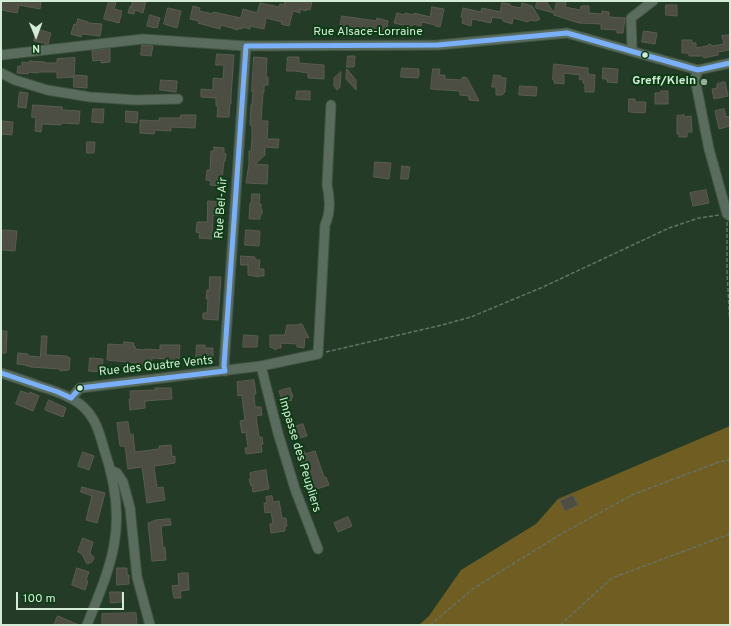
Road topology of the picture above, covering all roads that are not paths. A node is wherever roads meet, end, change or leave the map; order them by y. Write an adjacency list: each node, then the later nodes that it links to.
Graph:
1 (653, 1): 3 (street)
2 (246, 46): 3 (street, Rue Alsace-Lorraine); 4 (street, Rue Alsace-Lorraine); 12 (street, Rue Bel-Air)
3 (632, 50): 6 (street, Rue Alsace-Lorraine)
4 (1, 55)
5 (730, 63): 6 (street, Rue Alsace-Lorraine)
6 (698, 70): 10 (street)
7 (1, 74): 8 (street)
8 (178, 100)
9 (331, 105): 11 (street, Rue des Quatre Vents)
10 (728, 215)
11 (261, 366): 12 (street, Rue des Quatre Vents); 16 (street, Impasse des Peupliers)
12 (225, 371): 14 (street, Rue des Quatre Vents)
13 (1, 373): 14 (street)
14 (71, 398): 15 (street)
15 (110, 470): 17 (street); 18 (street)
16 (318, 549)
17 (87, 625)
18 (150, 625)

